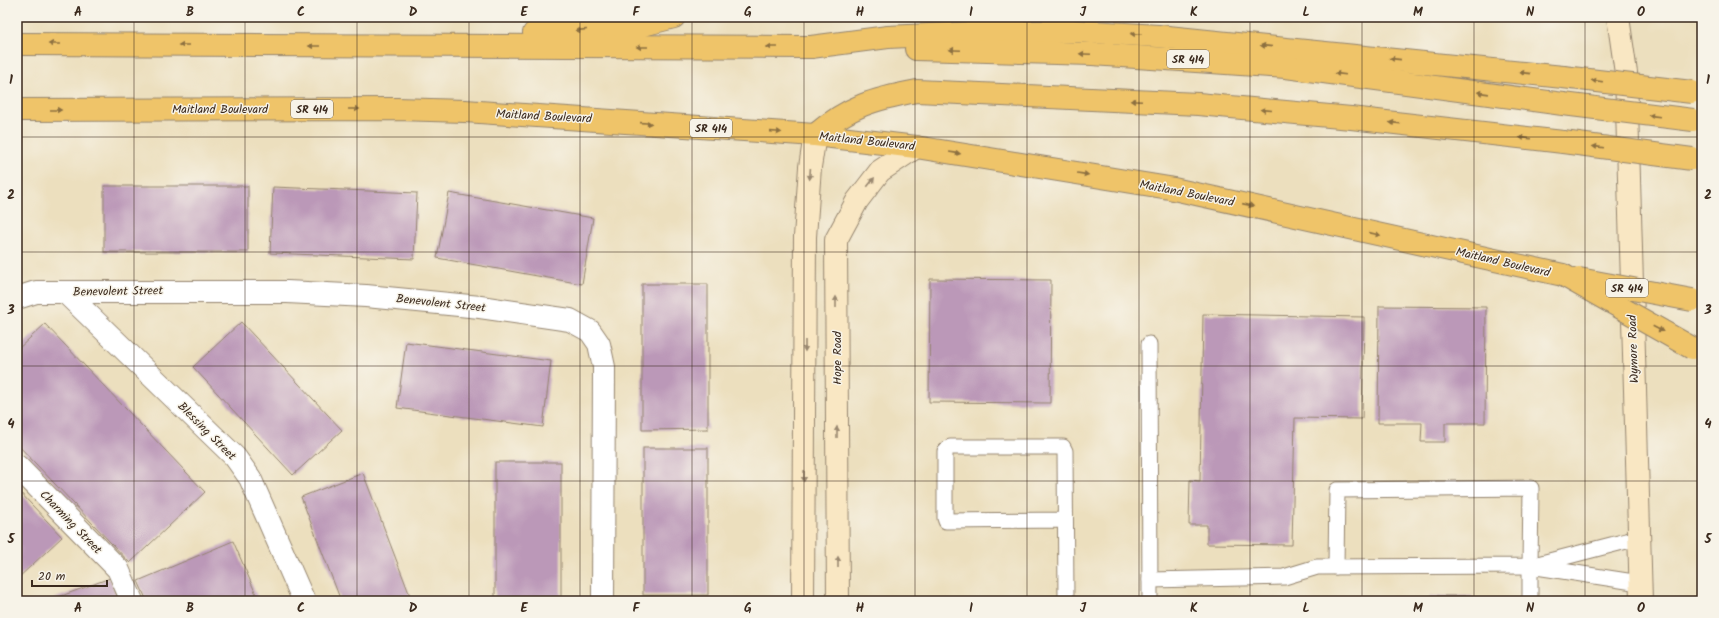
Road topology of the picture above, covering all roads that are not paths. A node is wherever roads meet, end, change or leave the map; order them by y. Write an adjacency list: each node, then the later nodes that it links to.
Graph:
1 (674, 17): 5 (main road, one-way to 5)
2 (1618, 17): 7 (main road, Wymore Road)
3 (1634, 17): 7 (main road, Wymore Road)
4 (17, 44): 5 (main road, SR 414, one-way to 4)
5 (353, 46): 6 (main road, SR 414, one-way to 5)
6 (811, 47): 8 (main road, one-way to 6, bridge); 10 (main road, SR 414, one-way to 6, bridge)
7 (1626, 72): 22 (main road, Wymore Road)
8 (1697, 93)
9 (17, 110): 11 (main road, Maitland Boulevard / SR 414, one-way to 11)
10 (1697, 121)
11 (815, 135): 12 (main road, Maitland Boulevard / SR 414); 13 (main road, one-way to 11, bridge); 30 (main road, one-way to 30)
12 (916, 146): 14 (main road, Maitland Boulevard / SR 414, one-way to 14); 31 (main road, Hope Road, one-way to 12)
13 (1697, 159)
14 (1562, 275): 17 (main road, Maitland Boulevard / SR 414, bridge); 19 (main road, one-way to 19, bridge)
15 (65, 292): 16 (street, Benevolent Street); 28 (street, Blessing Street); 29 (street, Benevolent Street)
16 (17, 298)
17 (1697, 301)
18 (1149, 344): 25 (lane)
19 (1697, 352)
20 (17, 466): 27 (street, Charming Street)
21 (1065, 520): 21 (lane); 32 (lane)
22 (1638, 538): 24 (lane); 26 (main road, Wymore Road)
23 (1336, 566): 24 (lane); 24 (lane); 25 (lane)
24 (1530, 566): 26 (lane); 34 (lane)
25 (1150, 580): 33 (lane)
26 (1640, 592)
27 (132, 601)
28 (304, 601)
29 (603, 601)
30 (803, 601)
31 (838, 601)
32 (1066, 601)
33 (1150, 601)
34 (1530, 601)

